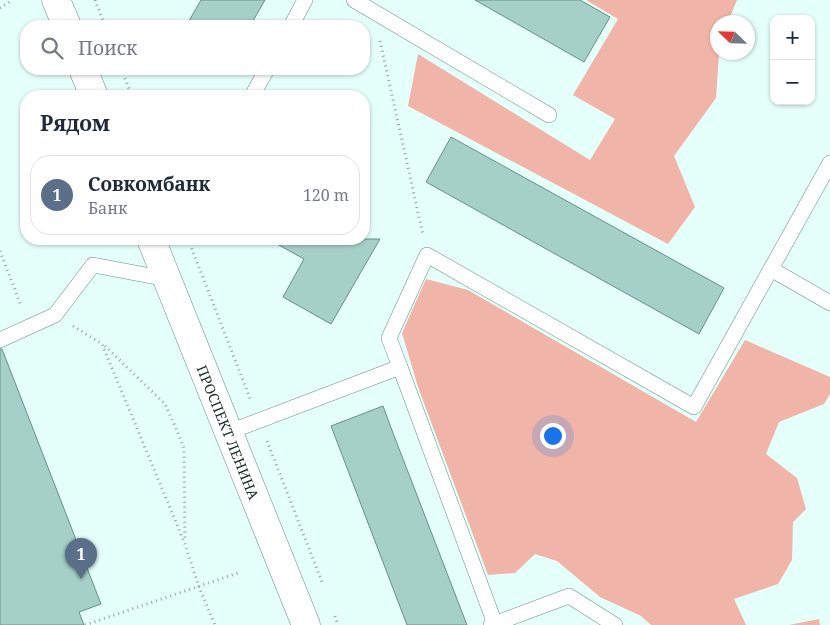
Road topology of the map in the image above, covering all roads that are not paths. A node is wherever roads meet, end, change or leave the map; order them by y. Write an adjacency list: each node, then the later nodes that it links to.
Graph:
1 (56, 0): 4 (main road)
2 (305, 0): 5 (lane)
3 (354, 0): 10 (lane)
4 (64, 20)
5 (294, 20)
6 (86, 75): 8 (main road)
7 (264, 75): 9 (lane)
8 (92, 90)
9 (255, 90)
10 (550, 115)
11 (830, 163): 13 (lane)
12 (153, 245): 14 (main road, ПРОСПЕКТ ЛЕНИНА)
13 (771, 269): 15 (lane); 17 (lane)
14 (167, 279): 16 (lane); 18 (main road, ПРОСПЕКТ ЛЕНИНА)
15 (830, 303)
16 (0, 340)
17 (400, 368): 18 (lane); 19 (lane)
18 (229, 432): 20 (main road, ПРОСПЕКТ ЛЕНИНА)
19 (493, 624): 21 (lane)
20 (306, 625)
21 (615, 625)

